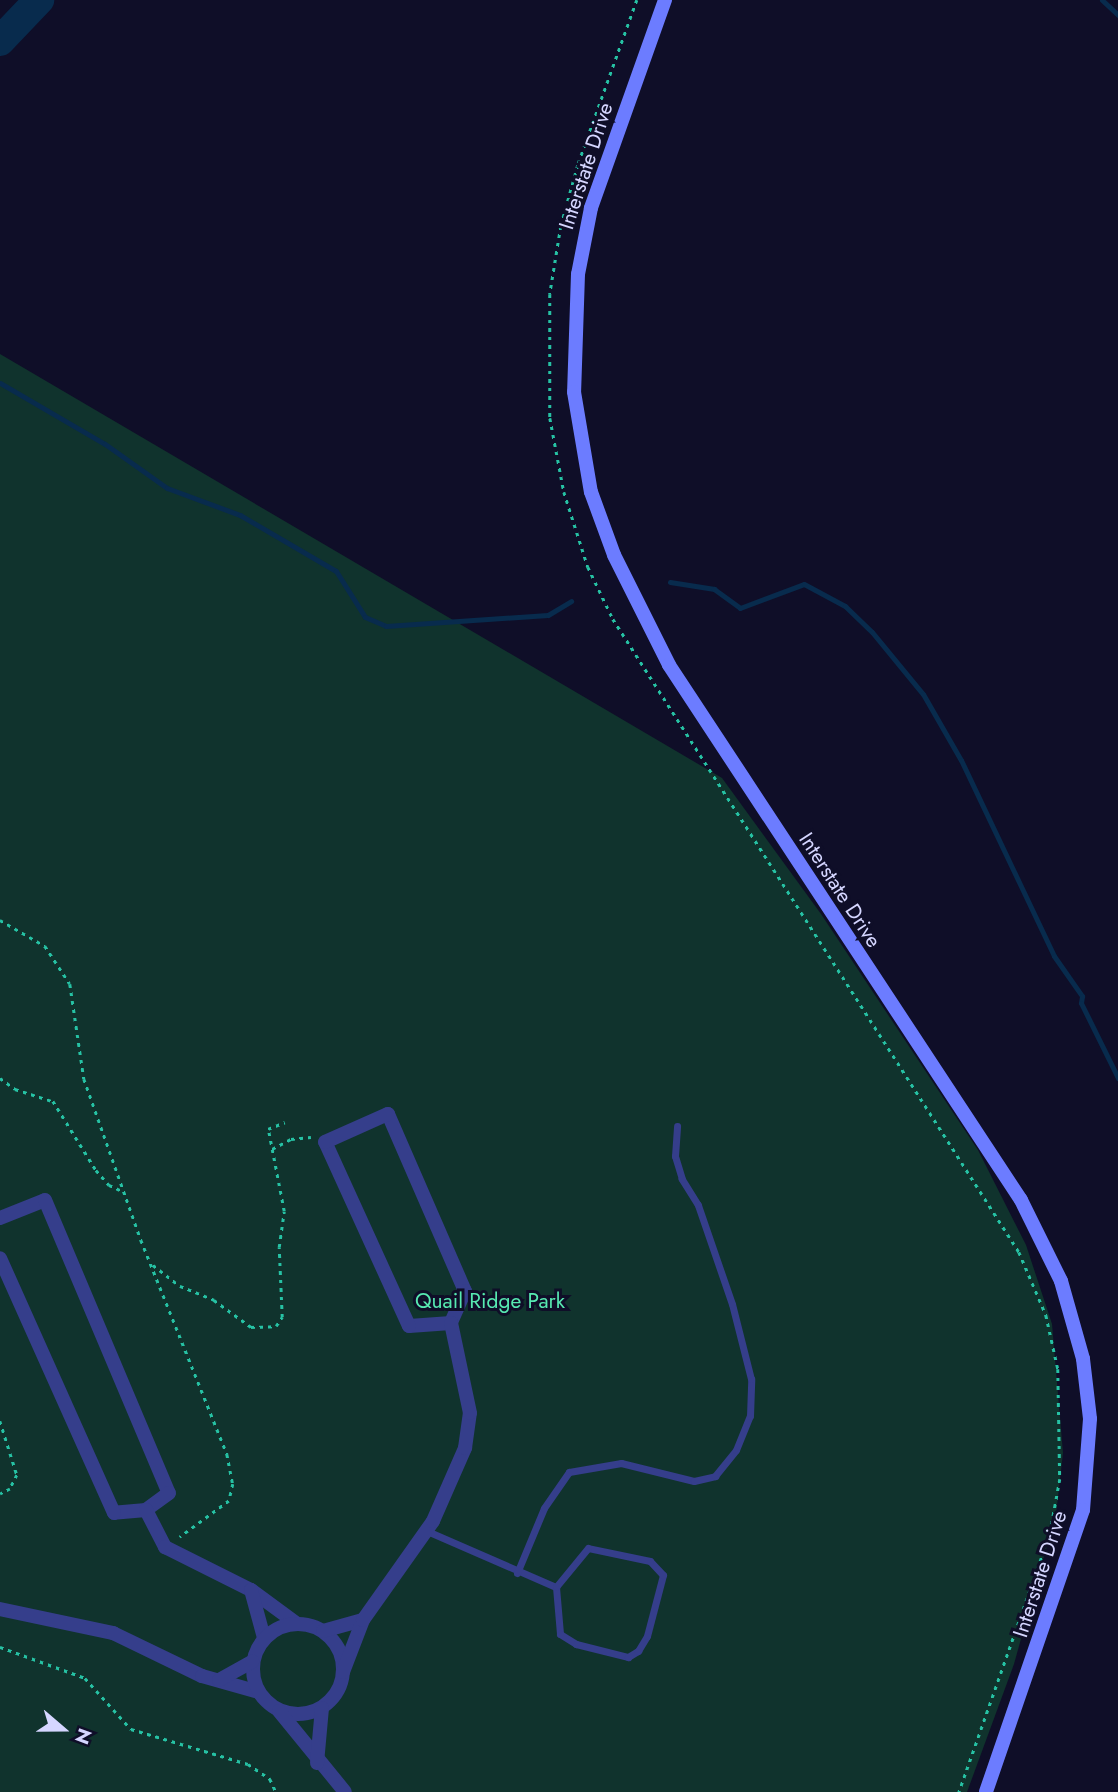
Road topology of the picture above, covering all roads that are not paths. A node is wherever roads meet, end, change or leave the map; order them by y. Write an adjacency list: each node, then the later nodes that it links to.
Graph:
1 (665, 0): 24 (main road, Interstate Drive)
2 (677, 1126): 8 (lane)
3 (0, 1217): 6 (street)
4 (0, 1258): 6 (street)
5 (451, 1323): 5 (street); 7 (street)
6 (146, 1510): 10 (street)
7 (427, 1531): 8 (lane); 12 (street)
8 (517, 1573): 9 (lane)
9 (556, 1587): 9 (lane)
10 (251, 1590): 13 (street); 15 (street)
11 (0, 1609): 18 (street)
12 (363, 1620): 14 (street); 17 (street)
13 (296, 1623): 14 (street); 15 (street)
14 (323, 1631): 17 (street)
15 (264, 1638): 16 (street)
16 (252, 1662): 18 (street); 19 (street)
17 (343, 1672): 20 (street)
18 (219, 1679): 19 (street)
19 (258, 1692): 21 (street)
20 (322, 1708): 21 (street); 22 (street)
21 (279, 1712): 22 (street)
22 (317, 1763): 23 (street)
23 (345, 1792)
24 (986, 1792)

